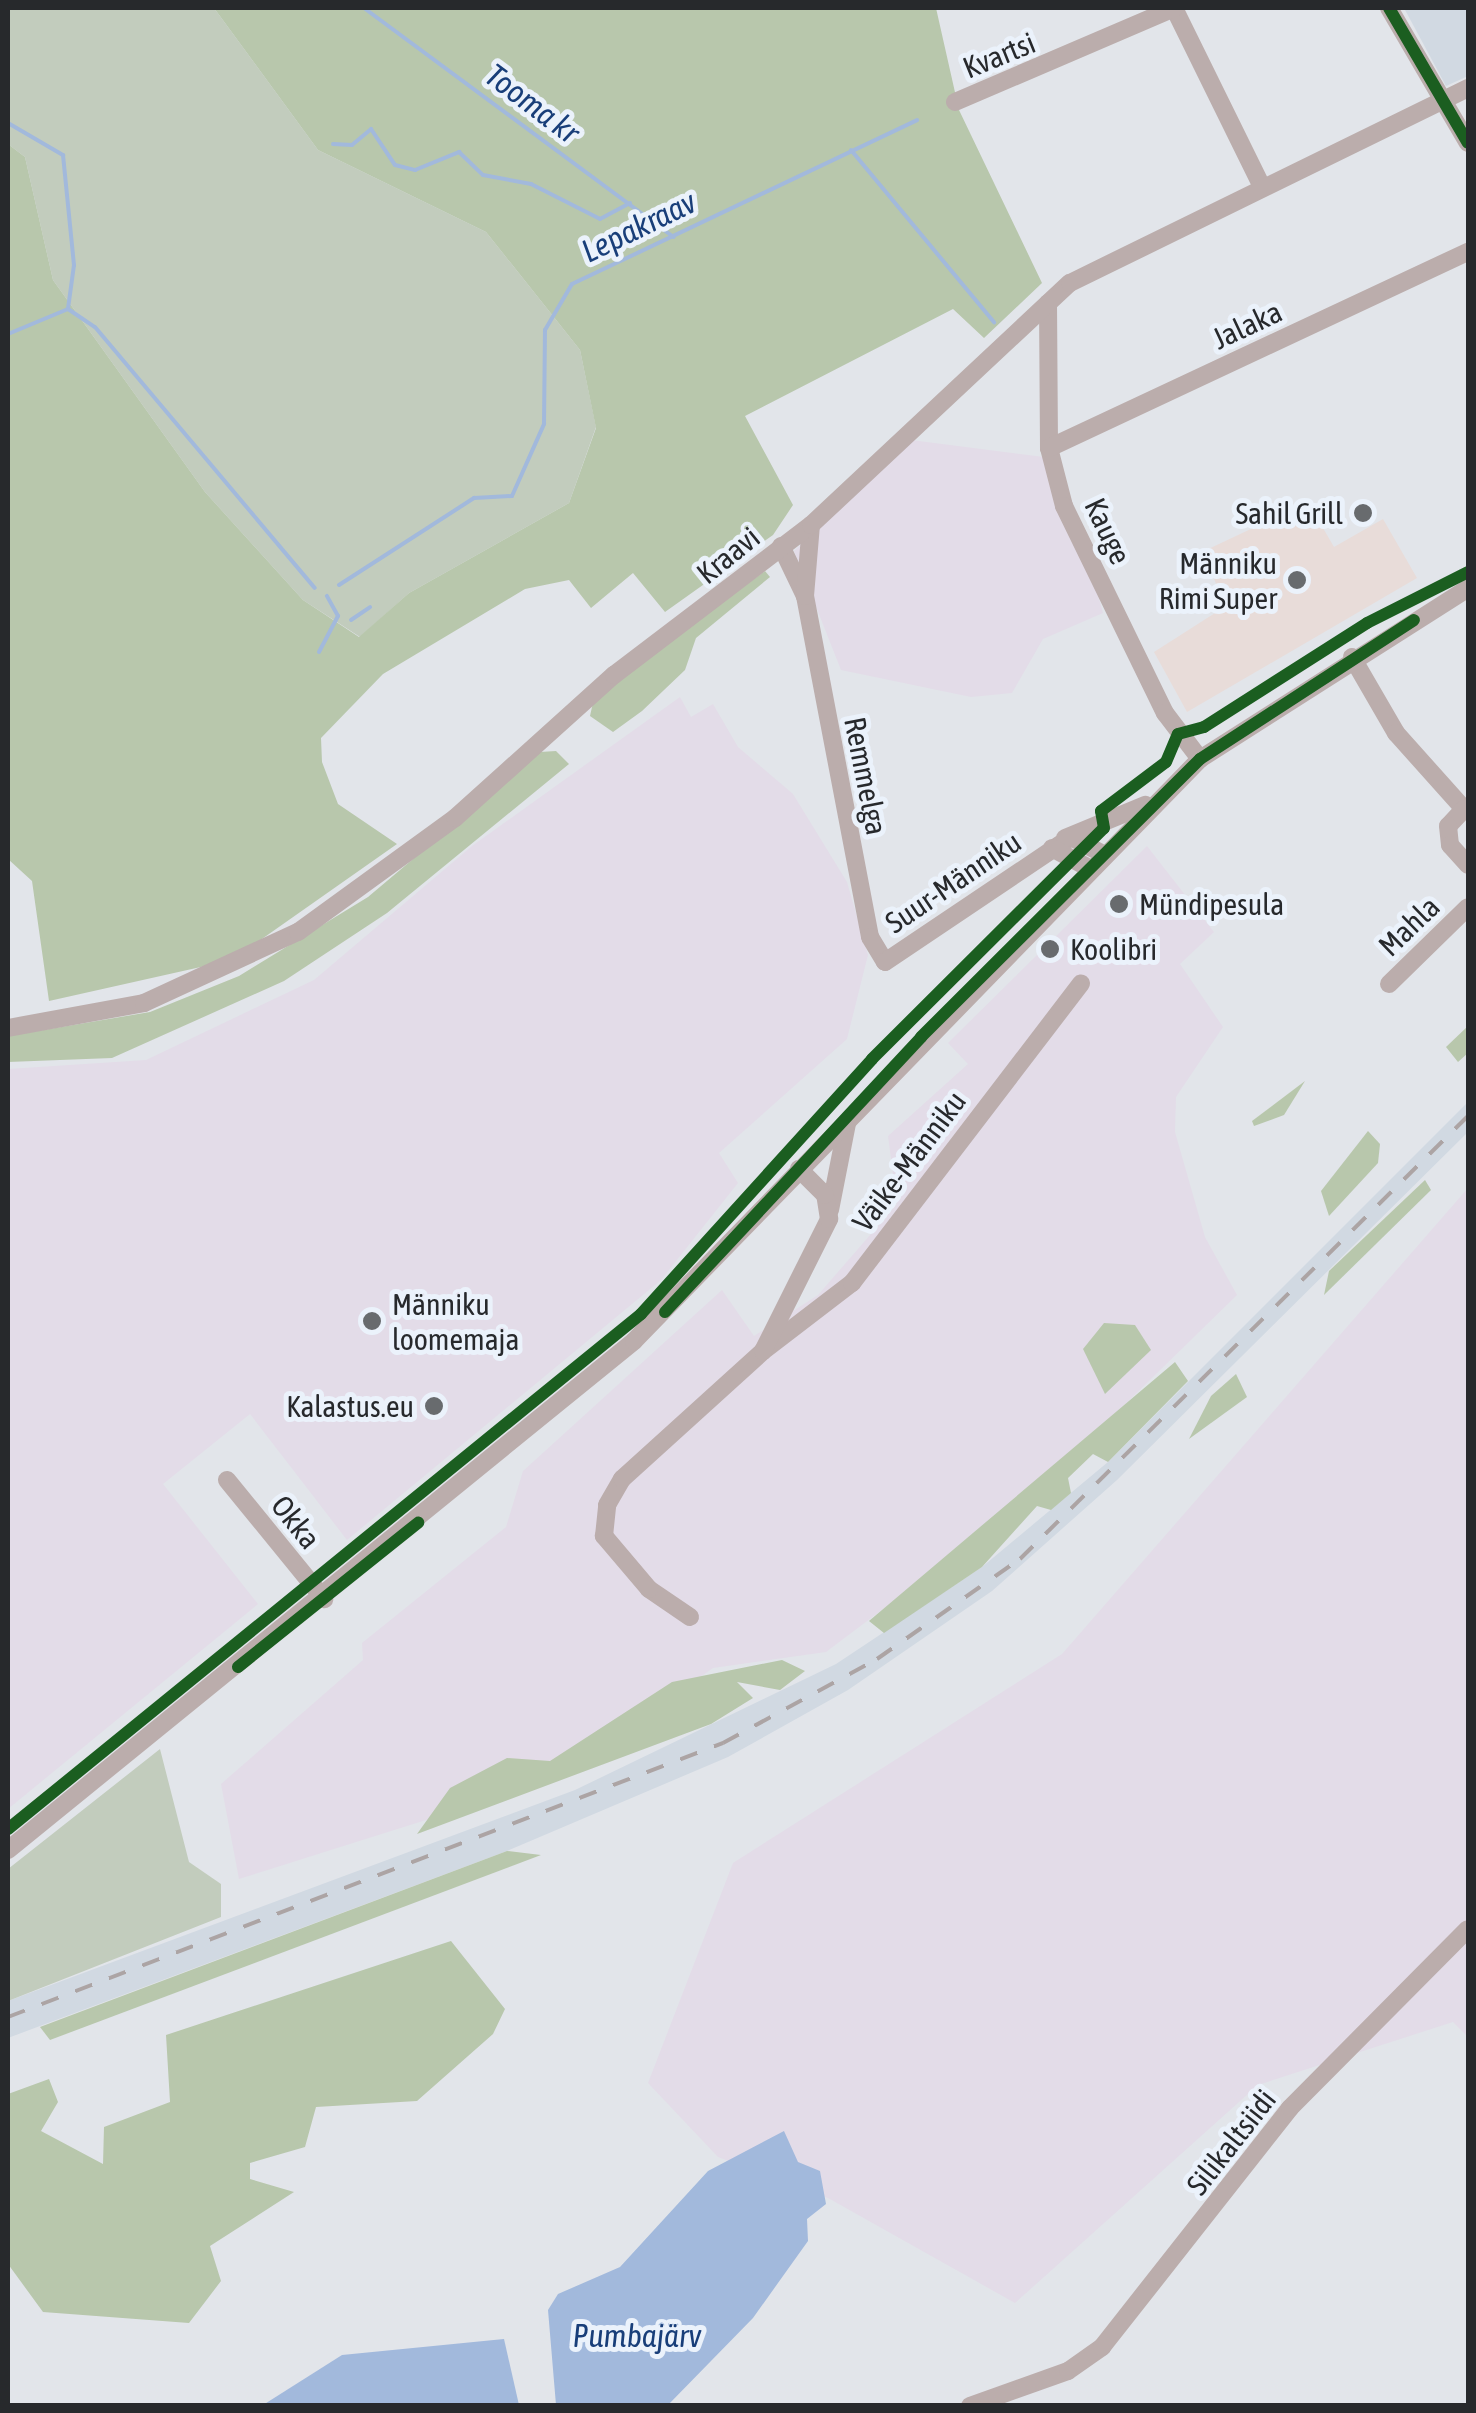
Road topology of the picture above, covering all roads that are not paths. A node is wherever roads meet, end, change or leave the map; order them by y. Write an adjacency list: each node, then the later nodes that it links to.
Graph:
1 (1174, 8): 5 (street, Kvartsi); 7 (street)
2 (1389, 8): 4 (street)
3 (1468, 88): 4 (street, Kraavi)
4 (1438, 101): 6 (street); 7 (street, Kraavi)
5 (955, 102)
6 (1468, 143)
7 (1262, 187): 9 (street, Kraavi)
8 (1468, 252): 10 (street, Jalaka)
9 (1048, 303): 10 (street, Kauge); 11 (street, Kraavi)
10 (1049, 448): 16 (street, Kauge)
11 (811, 525): 12 (street, Kraavi); 14 (street, Remmelga)
12 (782, 546): 14 (street, Remmelga); 26 (street, Kraavi)
13 (1468, 588): 15 (street)
14 (805, 596): 23 (street, Remmelga)
15 (1352, 657): 16 (street); 20 (street)
16 (1200, 759): 17 (street)
17 (1157, 799): 18 (street); 19 (street)
18 (1052, 848): 19 (street, Suur-Männiku); 21 (street, Suur-Männiku); 23 (street, Suur-Männiku)
19 (1103, 854): 21 (street)
20 (1468, 865)
21 (1089, 868): 27 (street)
22 (1468, 907): 25 (street, Mahla)
23 (884, 962)
24 (1081, 984): 30 (street, Väike-Männiku)
25 (1389, 984)
26 (8, 1028)
27 (850, 1114): 28 (street); 29 (street)
28 (799, 1169): 29 (street, Väike-Männiku); 32 (street)
29 (829, 1219): 30 (street, Väike-Männiku)
30 (763, 1351): 33 (street, Väike-Männiku)
31 (227, 1480): 32 (street, Okka)
32 (324, 1598): 34 (street)
33 (690, 1617)
34 (8, 1850)
35 (1468, 1929): 36 (street, Silikaltsiidi)
36 (970, 2406)

